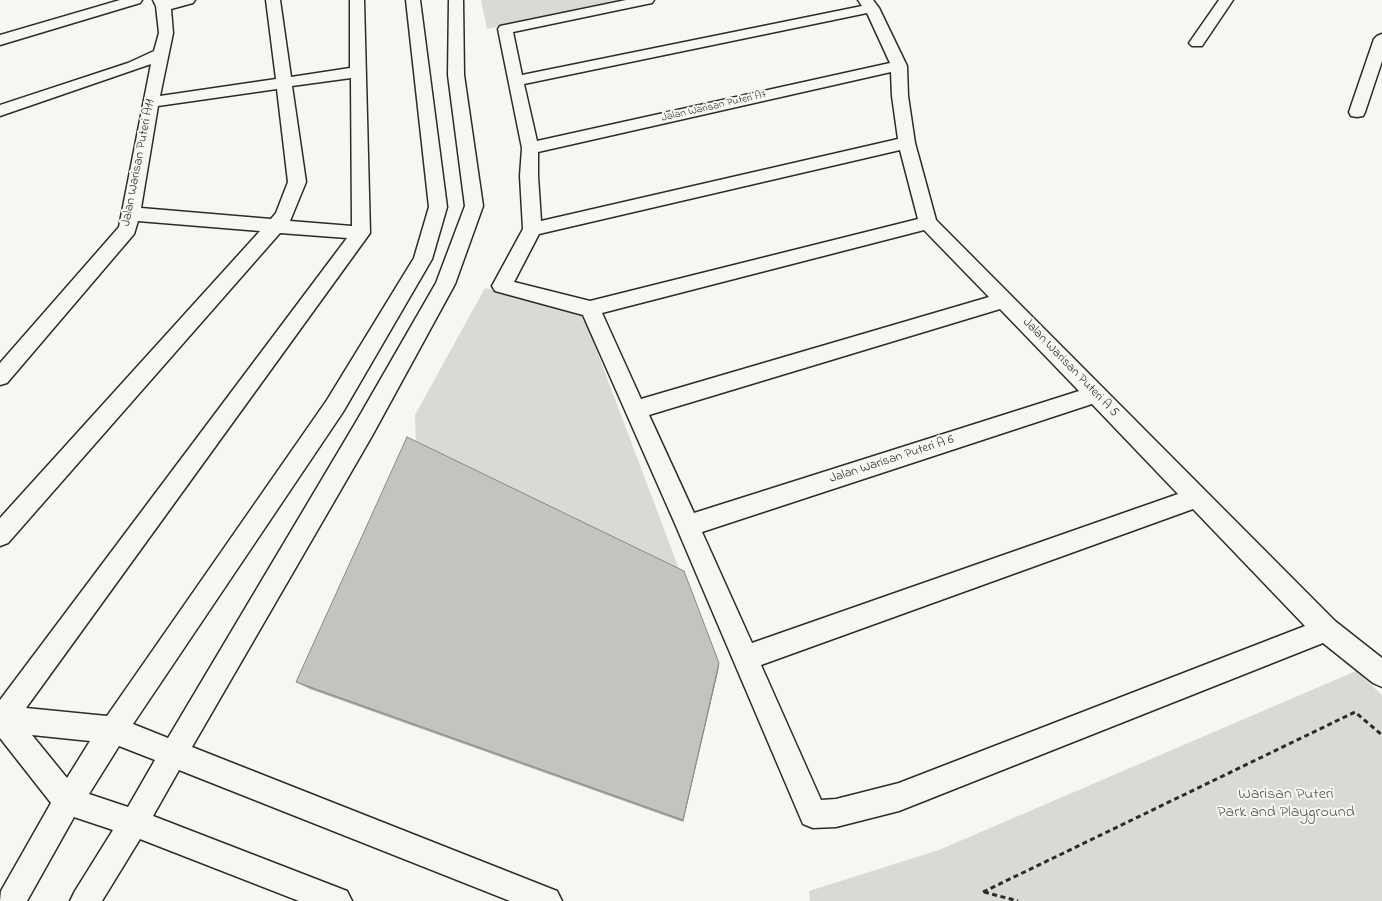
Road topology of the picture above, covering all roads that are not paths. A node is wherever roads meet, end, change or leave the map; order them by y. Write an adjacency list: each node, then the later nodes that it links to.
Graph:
1 (135, 0): 12 (street)
2 (188, 0): 9 (street)
3 (273, 0): 18 (street)
4 (357, 0): 16 (street)
5 (413, 0): 41 (street)
6 (456, 0): 42 (street)
7 (647, 0): 17 (street)
8 (1226, 0): 13 (street)
9 (161, 3): 14 (street, Jalan Warisan Puteri A11)
10 (869, 4): 15 (street, Jalan Warisan Puteri A 5); 17 (street)
11 (1382, 39): 21 (street)
12 (0, 40)
13 (1197, 43)
14 (162, 53): 19 (street, Jalan Warisan Puteri A11); 20 (street)
15 (898, 66): 22 (street, Jalan Warisan Puteri A 5); 23 (street, Jalan Warisan Puteri A7)
16 (359, 72): 18 (street); 28 (street)
17 (516, 81): 23 (street)
18 (282, 82): 19 (street); 26 (street)
19 (151, 102): 24 (street, Jalan Warisan Puteri A11)
20 (0, 111)
21 (1357, 112)
22 (907, 143): 25 (street, Jalan Warisan Puteri A 5); 27 (street)
23 (530, 148): 27 (street)
24 (131, 214): 26 (street); 31 (street, Jalan Warisan Puteri A11)
25 (928, 223): 29 (street, Jalan Warisan Puteri A 5); 30 (street)
26 (276, 225): 28 (street); 36 (street)
27 (532, 229): 30 (street)
28 (361, 233): 40 (street)
29 (1004, 300): 32 (street, Jalan Warisan Puteri A 5); 33 (street)
30 (590, 309): 33 (street)
31 (0, 377)
32 (1096, 394): 34 (street, Jalan Warisan Puteri A 5); 35 (street, Jalan Warisan Puteri A 6)
33 (636, 410): 35 (street)
34 (1196, 498): 37 (street, Jalan Warisan Puteri A 5); 38 (street)
35 (688, 526): 38 (street)
36 (0, 535)
37 (1326, 630): 38 (street); 39 (street, Jalan Warisan Puteri A 5)
38 (745, 658)
39 (1382, 674)
40 (1, 716): 41 (street); 43 (street)
41 (113, 730): 42 (street); 43 (street)
42 (175, 753): 44 (street); 48 (street)
43 (68, 801): 44 (street); 45 (street)
44 (134, 824): 46 (street); 47 (street)
45 (11, 901)
46 (85, 901)
47 (338, 901)
48 (547, 901)

